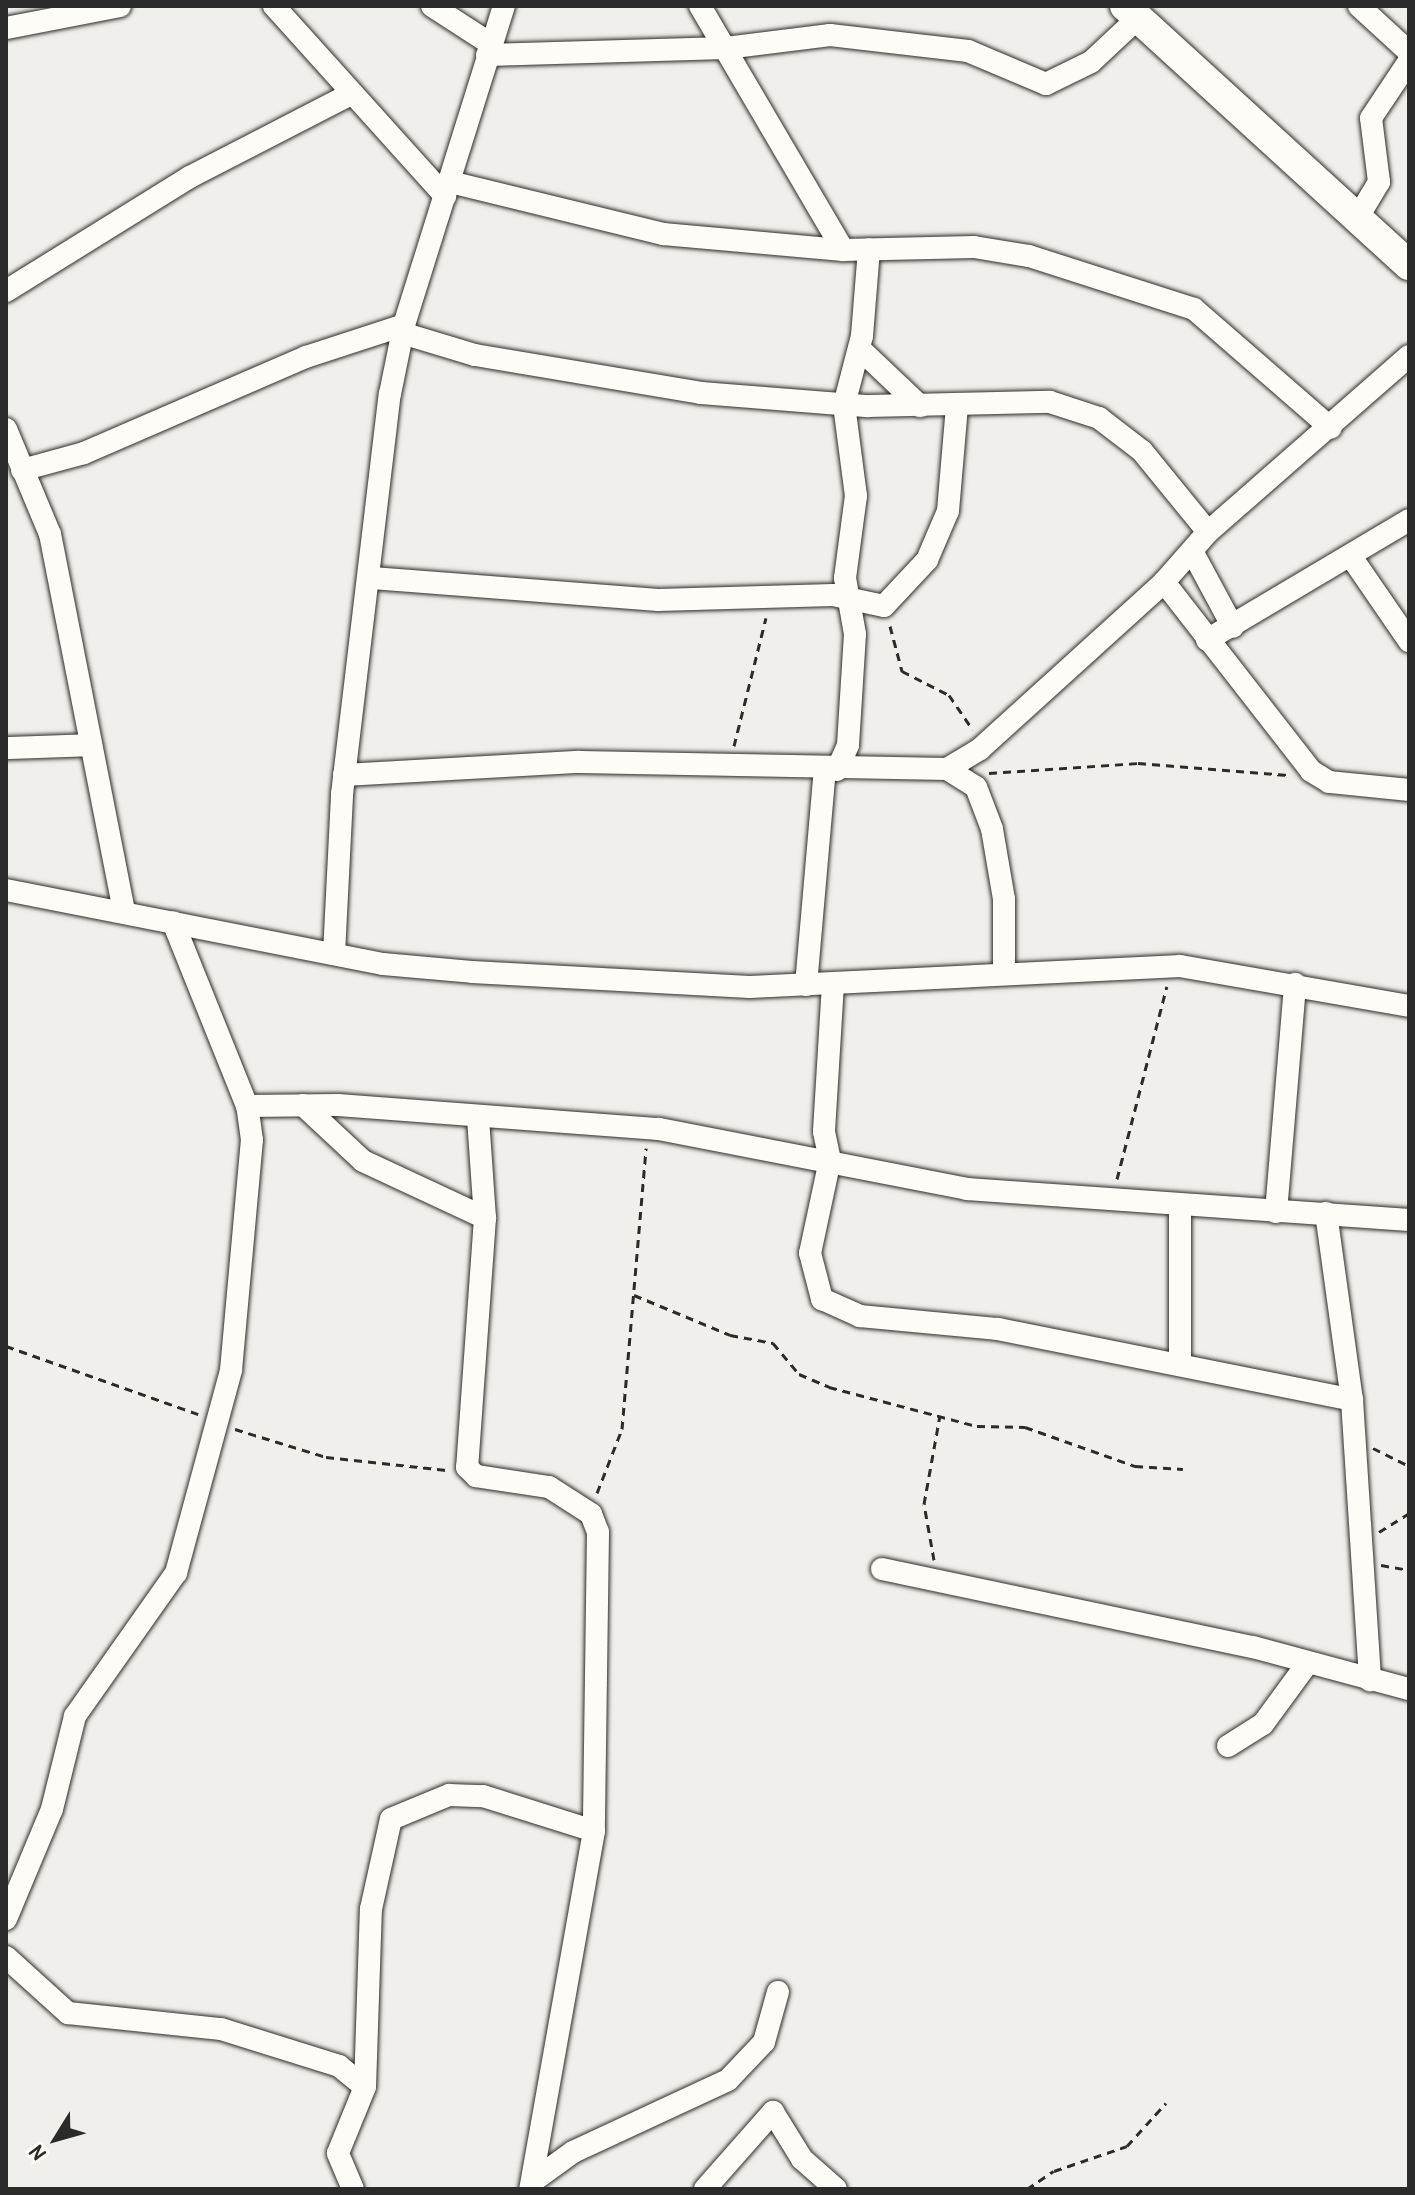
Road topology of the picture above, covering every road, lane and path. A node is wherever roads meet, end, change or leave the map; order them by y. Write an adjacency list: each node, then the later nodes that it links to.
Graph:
1 (120, 6): 8 (street)
2 (274, 6): 13 (street)
3 (432, 6): 10 (street)
4 (504, 6): 10 (street)
5 (700, 6): 9 (street)
6 (1359, 6): 11 (street)
7 (1131, 12): 9 (street); 15 (street)
8 (6, 28)
9 (726, 48): 10 (street); 17 (street)
10 (489, 49): 14 (street)
11 (1409, 52)
12 (1409, 61): 15 (street)
13 (349, 95): 14 (street); 19 (street)
14 (447, 189): 17 (street); 20 (street)
15 (1358, 217): 18 (street)
16 (869, 249): 17 (street); 21 (street); 26 (street)
17 (843, 250)
18 (1409, 265)
19 (6, 291)
20 (403, 329): 23 (street); 28 (street); 33 (street)
21 (860, 349): 23 (street); 25 (street)
22 (1409, 356): 26 (street)
23 (844, 405): 25 (street); 36 (street)
24 (957, 405): 25 (street); 30 (street); 37 (street)
25 (920, 406)
26 (1331, 428): 30 (street)
27 (6, 429): 28 (street)
28 (22, 470): 41 (street)
29 (1409, 520): 32 (street)
30 (1208, 532): 31 (street)
31 (1192, 551): 34 (street); 38 (street)
32 (1352, 558): 38 (street); 40 (street)
33 (372, 578): 35 (street); 48 (street)
34 (1164, 582): 39 (street); 43 (street)
35 (769, 594): 36 (street); 44 (path)
36 (851, 601): 37 (street); 46 (street)
37 (875, 608): 43 (path)
38 (1233, 627): 39 (street)
39 (1207, 640): 47 (street)
40 (1409, 641)
41 (91, 745): 42 (street); 52 (street)
42 (6, 748)
43 (980, 749): 45 (street)
44 (724, 765): 46 (street); 48 (street)
45 (947, 769): 46 (street); 49 (street)
46 (831, 770): 59 (street)
47 (1314, 773): 49 (path); 50 (street)
48 (344, 775): 54 (street)
49 (976, 787): 56 (street)
50 (1409, 790)
51 (6, 890): 52 (street)
52 (124, 910): 53 (street)
53 (173, 922): 54 (street); 62 (street)
54 (334, 954): 59 (street)
55 (1169, 966): 56 (street); 58 (street); 66 (path)
56 (1004, 973): 57 (street)
57 (833, 984): 59 (street); 65 (street)
58 (1295, 984): 60 (street); 68 (street)
59 (806, 985)
60 (1409, 1006)
61 (303, 1105): 62 (street); 63 (street); 70 (street)
62 (247, 1106): 77 (street)
63 (478, 1118): 64 (street); 70 (street)
64 (645, 1128): 65 (street); 72 (path)
65 (830, 1160): 66 (street); 74 (street)
66 (1103, 1201): 67 (street)
67 (1180, 1207): 68 (street); 74 (street)
68 (1276, 1212): 69 (street)
69 (1326, 1213): 71 (street); 75 (street)
70 (485, 1218): 81 (street)
71 (1409, 1220)
72 (634, 1295): 76 (path); 83 (path)
73 (6, 1346): 77 (path)
74 (1180, 1364): 75 (street)
75 (1352, 1400): 78 (street)
76 (940, 1415): 80 (path); 87 (path)
77 (219, 1421): 81 (path); 93 (street)
78 (1355, 1441): 79 (path); 84 (street)
79 (1409, 1466)
80 (1183, 1469)
81 (476, 1476): 83 (street)
82 (1409, 1513): 84 (path)
83 (598, 1532): 92 (street)
84 (1364, 1552): 86 (path); 89 (street)
85 (882, 1569): 87 (street)
86 (1409, 1570)
87 (939, 1579): 88 (street)
88 (1307, 1664): 89 (street); 91 (street)
89 (1370, 1680): 90 (street)
90 (1409, 1689)
91 (1228, 1746)
92 (594, 1831): 96 (street); 99 (street)
93 (6, 1919)
94 (6, 1957): 96 (street)
95 (778, 1992): 99 (street)
96 (365, 2087): 98 (street)
97 (1166, 2103): 104 (path)
98 (339, 2168): 100 (street); 101 (street)
99 (531, 2185)
100 (330, 2189)
101 (353, 2189)
102 (705, 2189): 103 (street)
103 (836, 2189)
104 (1027, 2189)

